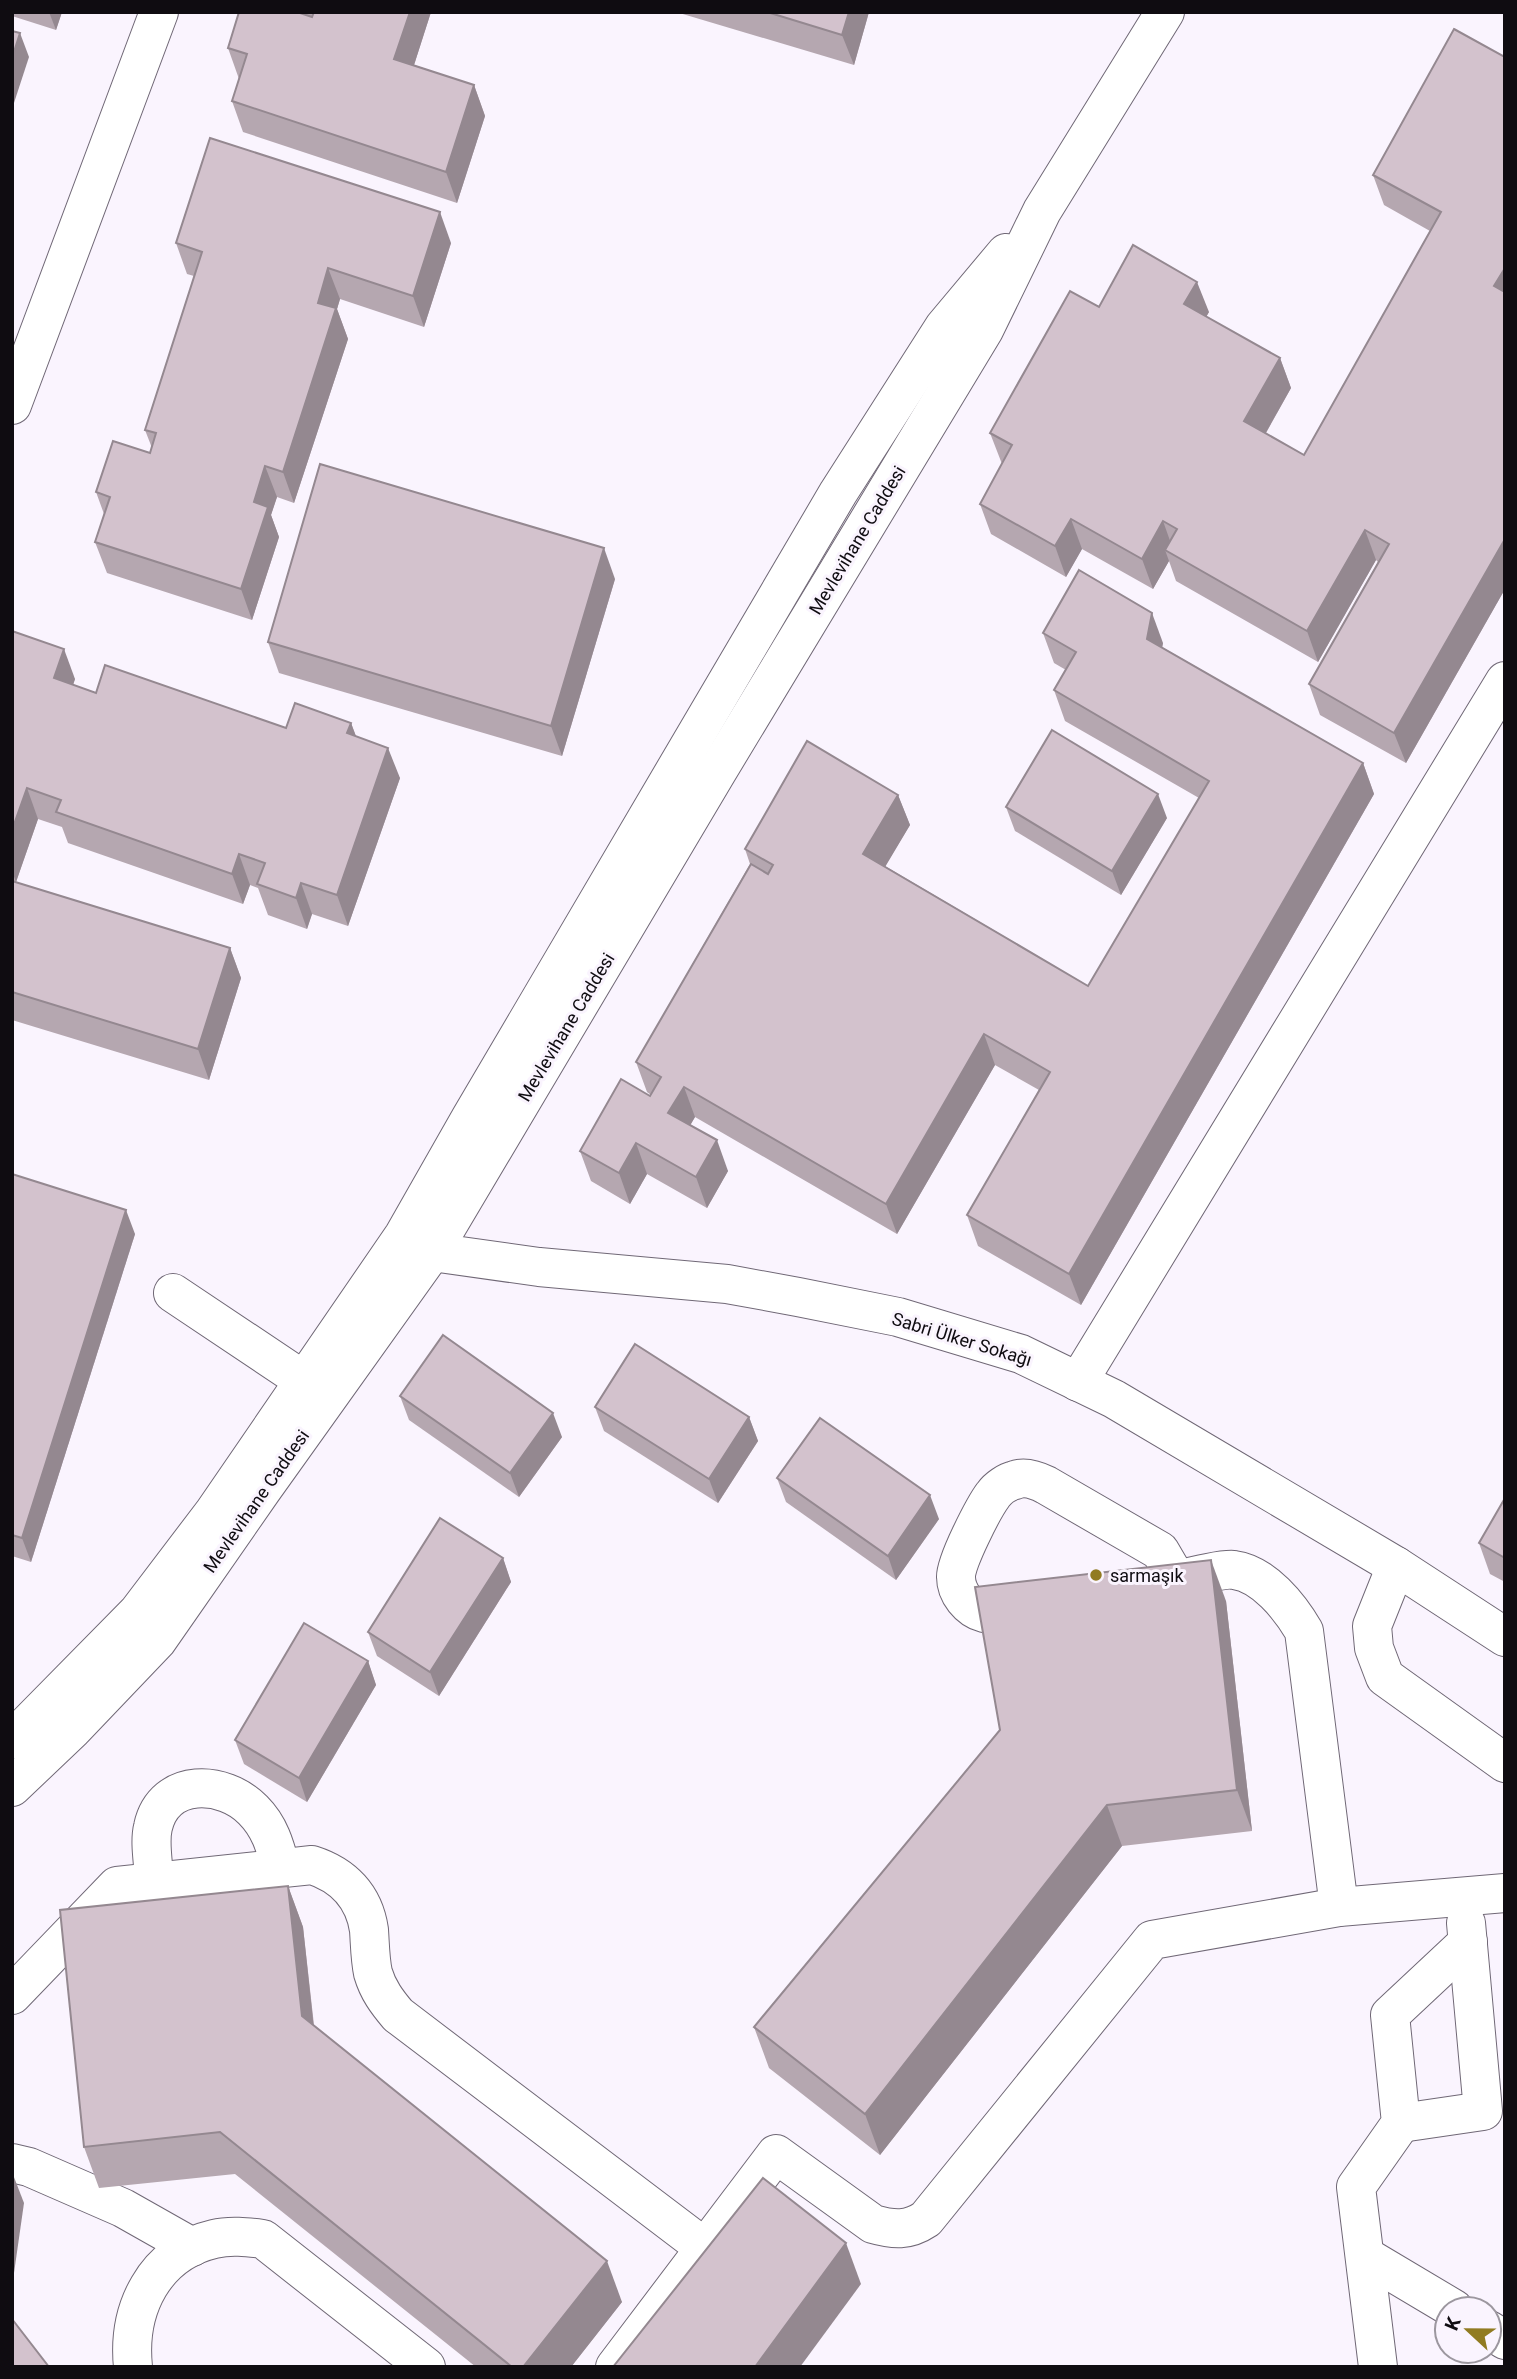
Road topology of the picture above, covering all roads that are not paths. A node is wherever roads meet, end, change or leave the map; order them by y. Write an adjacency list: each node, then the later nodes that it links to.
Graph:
1 (159, 12): 3 (street)
2 (1165, 12): 5 (street, Mevlevihane Caddesi)
3 (12, 405)
4 (1505, 681): 7 (street)
5 (418, 1244): 7 (street, Sabri Ülker Sokağı); 8 (street, Mevlevihane Caddesi)
6 (173, 1293): 8 (street)
7 (1079, 1382): 9 (street, Sabri Ülker Sokağı)
8 (316, 1389): 14 (street, Mevlevihane Caddesi)
9 (1396, 1566): 13 (street, Sabri Ülker Sokağı); 16 (street)
10 (1177, 1580): 11 (street); 12 (street); 22 (street)
11 (1123, 1590)
12 (1069, 1600)
13 (1505, 1637)
14 (61, 1716): 15 (street, Mevlevihane Caddesi); 17 (street, Mevlevihane Caddesi)
15 (12, 1740)
16 (1505, 1763)
17 (12, 1787)
18 (281, 1868): 19 (street); 19 (street); 28 (street)
19 (155, 1881): 24 (street)
20 (1505, 1893): 21 (street)
21 (1464, 1896): 22 (street); 23 (street)
22 (1339, 1907): 28 (street)
23 (1468, 1942): 25 (street); 25 (street)
24 (12, 1995)
25 (1401, 2123): 29 (street)
26 (12, 2163): 27 (street)
27 (192, 2247): 31 (street); 32 (street)
28 (705, 2248): 33 (street)
29 (1365, 2256): 30 (street); 34 (street)
30 (1433, 2296)
31 (133, 2367)
32 (426, 2367)
33 (615, 2367)
34 (1378, 2367)

